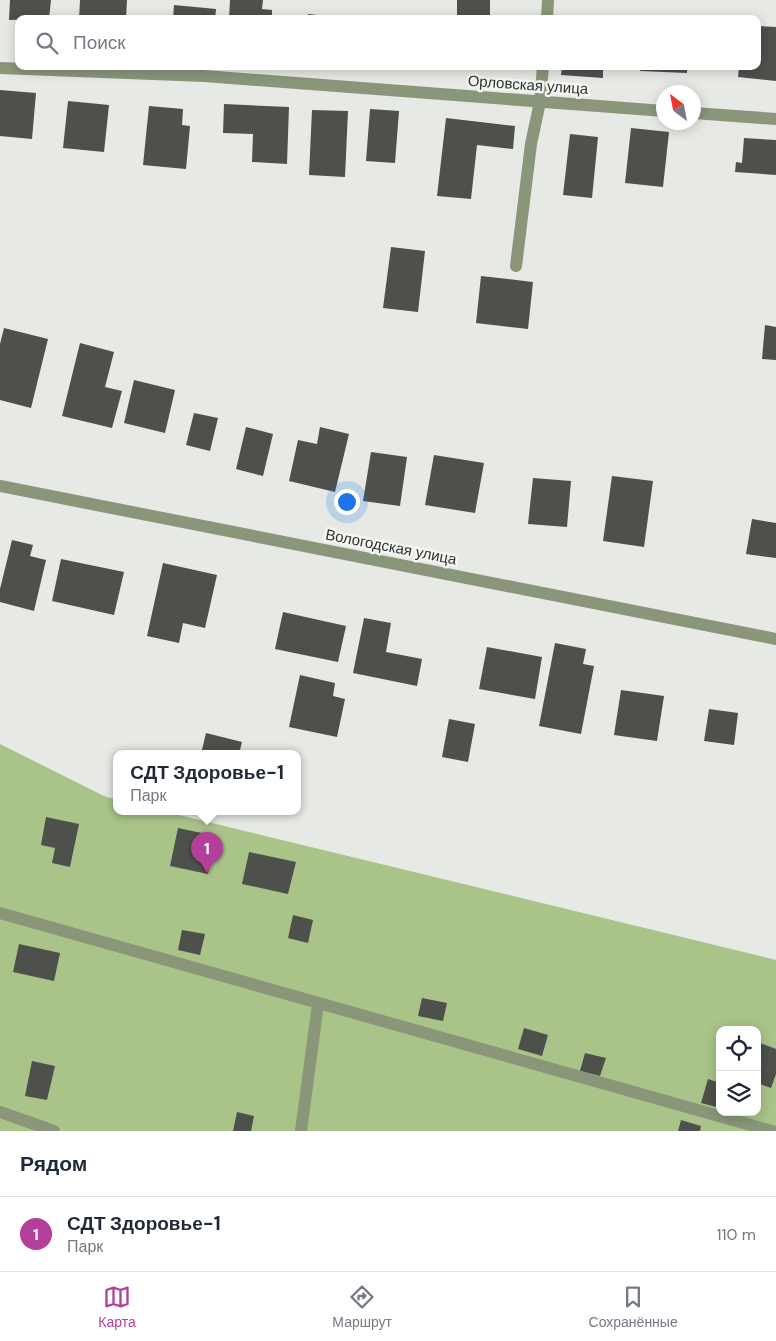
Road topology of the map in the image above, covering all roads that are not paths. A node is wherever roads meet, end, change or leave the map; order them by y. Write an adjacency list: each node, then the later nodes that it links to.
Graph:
1 (548, 0): 2 (street)
2 (547, 15)
3 (0, 68): 4 (street, Орловская улица)
4 (15, 69)
5 (51, 70): 7 (street, Орловская улица)
6 (543, 70): 7 (street)
7 (540, 102): 8 (street, Орловская улица); 11 (street)
8 (656, 110)
9 (701, 114): 10 (street)
10 (776, 119)
11 (516, 266)
12 (0, 486): 13 (street, Вологодская улица)
13 (776, 639)
14 (0, 913): 15 (street)
15 (318, 1004): 18 (street); 19 (street)
16 (0, 1112): 17 (street)
17 (54, 1131)
18 (301, 1131)
19 (772, 1131)

